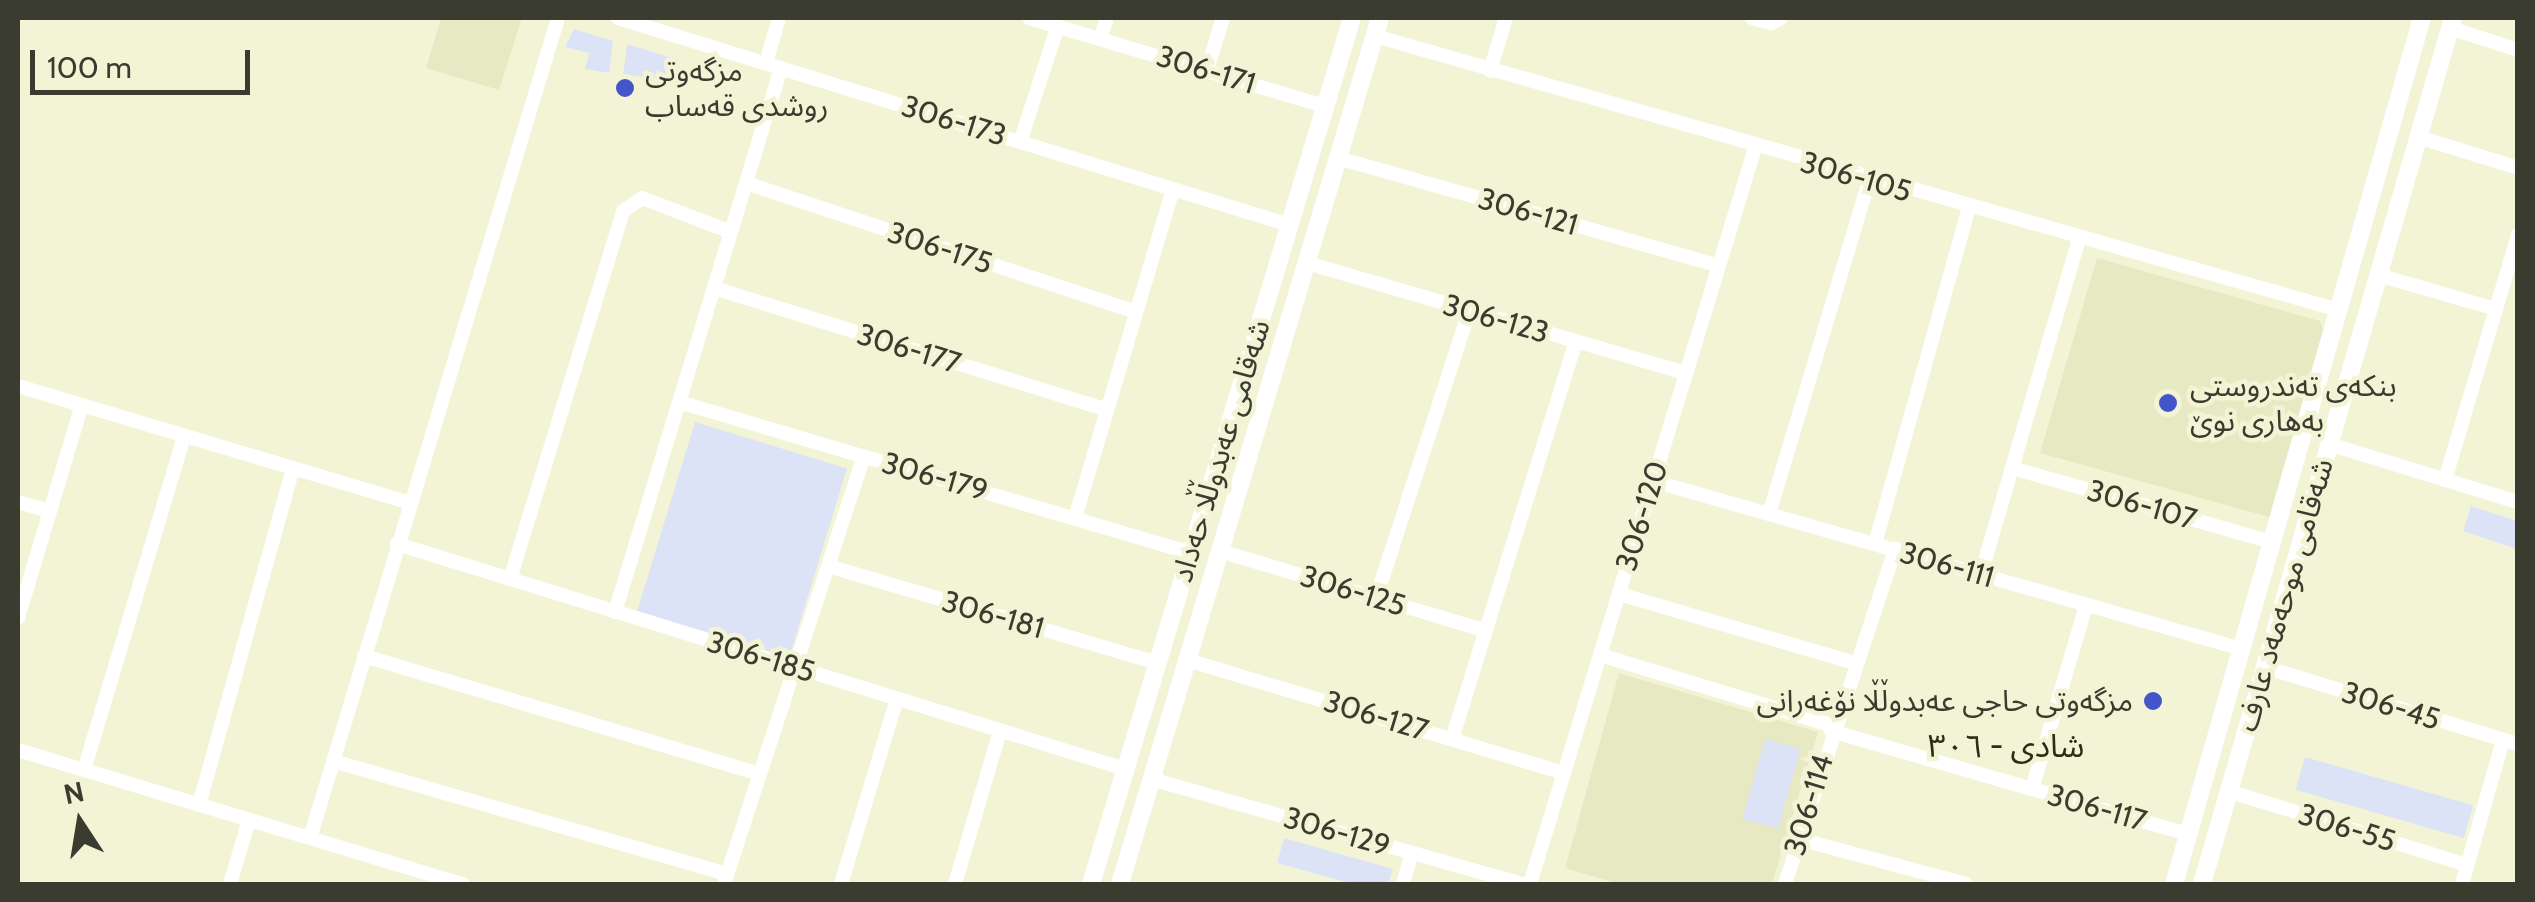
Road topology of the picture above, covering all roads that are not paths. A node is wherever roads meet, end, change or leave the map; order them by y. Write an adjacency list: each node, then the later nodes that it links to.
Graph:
1 (558, 18): 60 (street)
2 (618, 18): 17 (street, 306-173)
3 (779, 18): 17 (street)
4 (1029, 18): 13 (street, 306-171)
5 (1107, 18): 15 (street)
6 (1223, 18): 19 (street)
7 (1352, 18): 21 (street, شەقامی عەبدوڵڵا حەداد)
8 (1506, 18): 20 (street)
9 (1752, 18): 10 (street)
10 (1781, 18)
11 (2422, 18): 40 (street, شەقامی موحەمەد عارف)
12 (2452, 22): 16 (street); 22 (street, شەقامی موحەمەد عارف)
13 (1058, 26): 15 (street, 306-171); 23 (street)
14 (1378, 27): 20 (street, 306-105); 25 (street, شەقامی عەبدوڵڵا حەداد)
15 (1100, 39): 19 (street, 306-171)
16 (2518, 50)
17 (766, 63): 18 (street, 306-173)
18 (781, 68): 23 (street, 306-173); 28 (street)
19 (1208, 70): 21 (street, 306-171)
20 (1490, 71): 24 (street, 306-105)
21 (1326, 106): 31 (street, شەقامی عەبدوڵڵا حەداد)
22 (2418, 137): 26 (street); 37 (street, شەقامی موحەمەد عارف)
23 (1020, 142): 29 (street, 306-173)
24 (1755, 148): 27 (street, 306-105); 36 (street, 306-120)
25 (1338, 158): 35 (street, شەقامی عەبدوڵڵا حەداد); 36 (street, 306-121)
26 (2518, 168)
27 (1869, 181): 30 (street, 306-105); 62 (street)
28 (746, 183): 32 (street); 42 (street, 306-175)
29 (1172, 189): 31 (street, 306-173); 42 (street)
30 (1969, 208): 34 (street, 306-105); 66 (street)
31 (1290, 225): 43 (street, شەقامی عەبدوڵڵا حەداد)
32 (731, 232): 38 (street); 72 (street)
33 (2518, 235): 39 (street)
34 (2078, 238): 40 (street, 306-105); 55 (street)
35 (1306, 263): 41 (street, 306-123); 44 (street, شەقامی عەبدوڵڵا حەداد)
36 (1718, 266): 46 (street, 306-120)
37 (2378, 274): 39 (street); 52 (street, شەقامی موحەمەد عارف)
38 (714, 288): 48 (street); 50 (street, 306-177)
39 (2496, 309): 56 (street)
40 (2339, 310): 64 (street, شەقامی موحەمەد عارف)
41 (1469, 311): 45 (street, 306-123); 74 (street)
42 (1134, 312): 50 (street)
43 (1263, 313): 44 (street); 69 (street, شەقامی عەبدوڵڵا حەداد)
44 (1289, 321): 68 (street, شەقامی عەبدوڵڵا حەداد)
45 (1576, 342): 46 (street, 306-123); 78 (street)
46 (1686, 373): 57 (street, 306-120)
47 (18, 386): 49 (street)
48 (679, 402): 53 (street, 306-179); 76 (street)
49 (82, 405): 51 (street); 61 (street)
50 (1105, 409): 63 (street)
51 (184, 436): 54 (street); 95 (street)
52 (2329, 444): 56 (street); 86 (street, شەقامی موحەمەد عارف)
53 (864, 456): 63 (street, 306-179); 70 (street)
54 (293, 468): 60 (street); 102 (street)
55 (2012, 468): 64 (street, 306-107); 71 (street)
56 (2445, 480): 59 (street)
57 (1653, 481): 62 (street, 306-111); 73 (street, 306-120)
58 (18, 502): 61 (street)
59 (2518, 502)
60 (410, 503): 65 (street)
61 (50, 512): 77 (street)
62 (1770, 514): 66 (street, 306-111)
63 (1075, 518): 69 (street, 306-179)
64 (2272, 542): 79 (street, شەقامی موحەمەد عارف)
65 (397, 544): 72 (street, 306-185); 81 (street)
66 (1875, 544): 67 (street, 306-111)
67 (1895, 550): 71 (street, 306-111); 84 (street, 306-114)
68 (1220, 551): 74 (street, 306-125); 82 (street, شەقامی عەبدوڵڵا حەداد)
69 (1191, 553): 83 (street, شەقامی عەبدوڵڵا حەداد)
70 (828, 566): 83 (street, 306-181); 85 (street)
71 (1982, 574): 75 (street, 306-111)
72 (510, 579): 76 (street, 306-185)
73 (1619, 594): 80 (street, 306-120); 84 (street)
74 (1376, 598): 78 (street, 306-125)
75 (2086, 604): 79 (street, 306-111); 101 (street)
76 (615, 612): 85 (street, 306-185)
77 (18, 618)
78 (1486, 631): 90 (street)
79 (2242, 648): 96 (street, شەقامی موحەمەد عارف)
80 (1600, 655): 88 (street, 306-117); 97 (street, 306-120)
81 (364, 656): 93 (street); 98 (street)
82 (1187, 660): 90 (street, 306-127); 99 (street, شەقامی عەبدوڵڵا حەداد)
83 (1158, 663): 94 (street, شەقامی عەبدوڵڵا حەداد)
84 (1855, 663): 88 (street, 306-114)
85 (795, 667): 87 (street, 306-185); 98 (street)
86 (2264, 667): 91 (street, 306-45); 100 (street, شەقامی موحەمەد عارف)
87 (897, 699): 89 (street, 306-185); 112 (street)
88 (1832, 728): 101 (street, 306-117); 106 (street, 306-114)
89 (1000, 730): 94 (street, 306-185); 113 (street)
90 (1452, 739): 97 (street, 306-127)
91 (2510, 742): 108 (street)
92 (18, 750): 95 (street)
93 (333, 761): 105 (street); 109 (street)
94 (1125, 769): 114 (street, شەقامی عەبدوڵڵا حەداد)
95 (84, 770): 102 (street)
96 (2207, 770): 100 (street); 104 (street, شەقامی موحەمەد عارف)
97 (1564, 772): 118 (street, 306-120)
98 (760, 774): 109 (street)
99 (1152, 779): 107 (street, 306-129); 115 (street, شەقامی عەبدوڵڵا حەداد)
100 (2230, 785): 108 (street, 306-55); 122 (street, شەقامی موحەمەد عارف)
101 (2032, 789): 104 (street, 306-117)
102 (199, 805): 103 (street)
103 (249, 820): 105 (street); 110 (street)
104 (2189, 834): 121 (street, شەقامی موحەمەد عارف)
105 (310, 838): 111 (street)
106 (1799, 839): 119 (street, 306-114); 120 (street)
107 (1412, 853): 116 (street); 117 (street, 306-129)
108 (2467, 865): 123 (street)
109 (726, 879)
110 (230, 884)
111 (463, 884)
112 (841, 884)
113 (955, 884)
114 (1091, 884)
115 (1120, 884)
116 (1403, 884)
117 (1522, 884)
118 (1530, 884)
119 (1786, 884)
120 (1966, 884)
121 (2174, 884)
122 (2202, 884)
123 (2462, 884)

